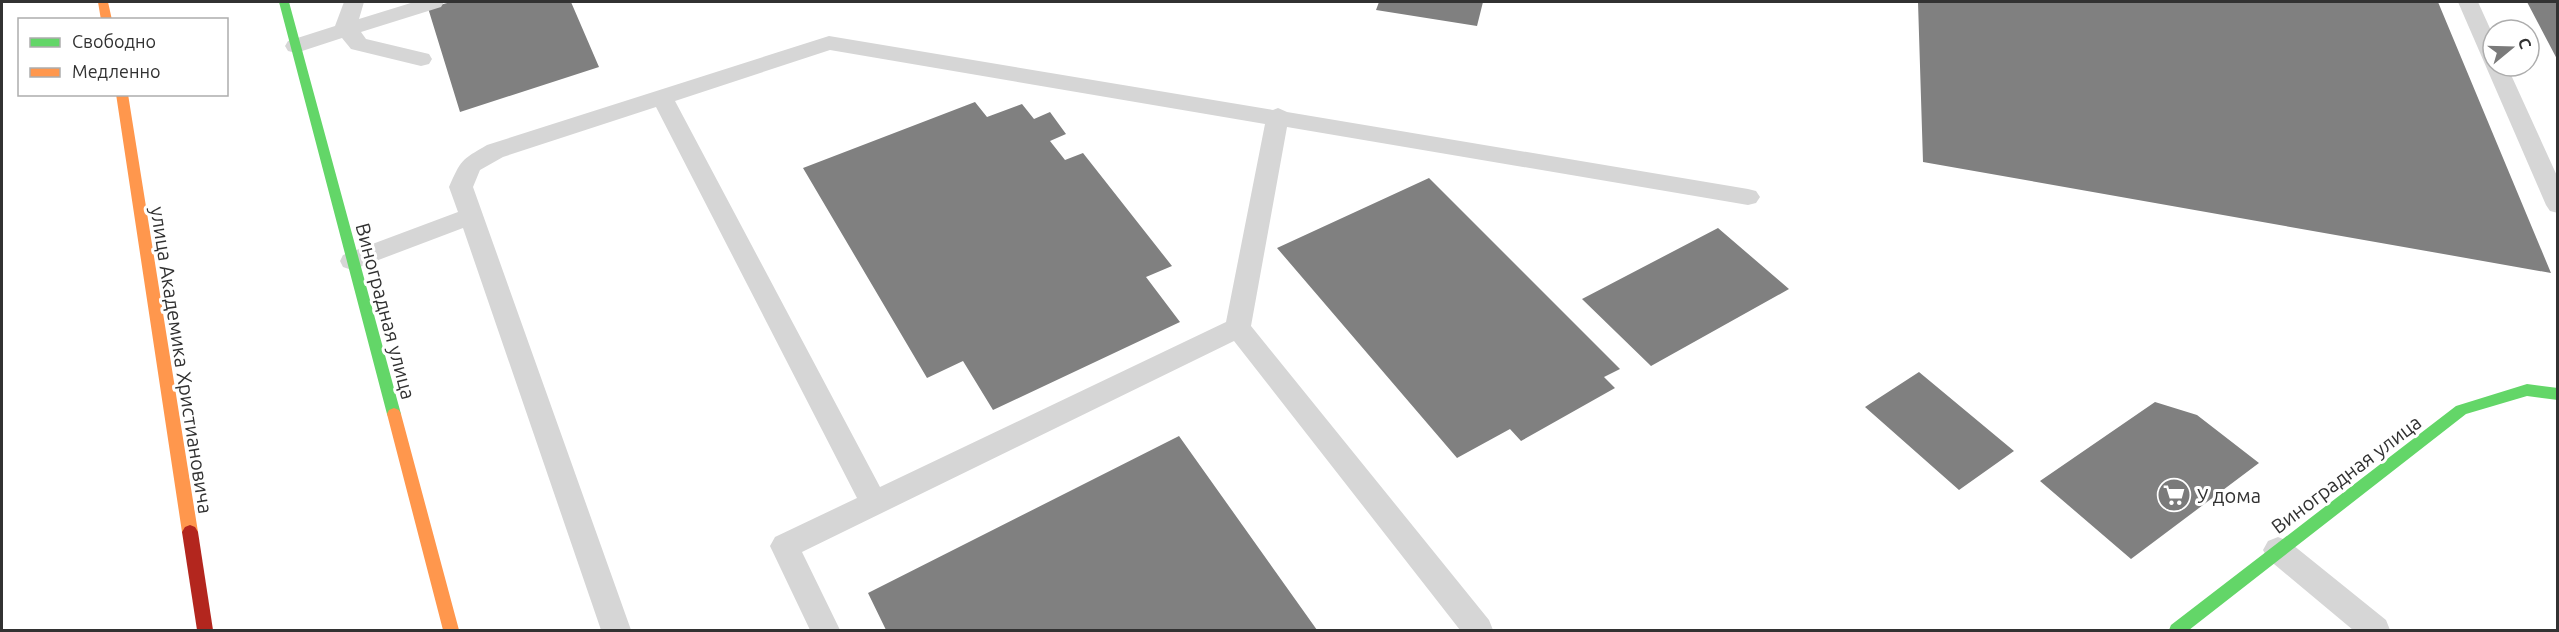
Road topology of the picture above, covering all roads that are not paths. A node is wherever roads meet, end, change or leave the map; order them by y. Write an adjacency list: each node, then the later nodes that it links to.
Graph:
1 (103, 2): 6 (street)
2 (284, 2): 9 (street, Виноградная улица)
3 (354, 2): 7 (lane)
4 (434, 2): 7 (lane)
5 (2468, 2): 8 (lane)
6 (107, 18)
7 (345, 28): 9 (lane); 10 (lane)
8 (2481, 31)
9 (296, 46): 18 (street, Виноградная улица)
10 (421, 59)
11 (2501, 78): 16 (lane)
12 (122, 96): 23 (street, улица Академика Христиановича)
13 (661, 96): 14 (lane); 17 (lane); 21 (lane)
14 (1278, 116): 15 (lane); 19 (lane)
15 (1748, 197)
16 (2558, 205)
17 (471, 216): 18 (lane); 25 (lane)
18 (352, 261): 24 (street, Виноградная улица)
19 (1238, 328): 21 (lane); 27 (lane)
20 (2558, 394): 22 (street, Виноградная улица)
21 (873, 503): 26 (lane)
22 (2278, 550): 28 (street, Виноградная улица); 29 (lane)
23 (205, 630)
24 (451, 630)
25 (616, 630)
26 (825, 630)
27 (1478, 630)
28 (2177, 630)
29 (2375, 630)

